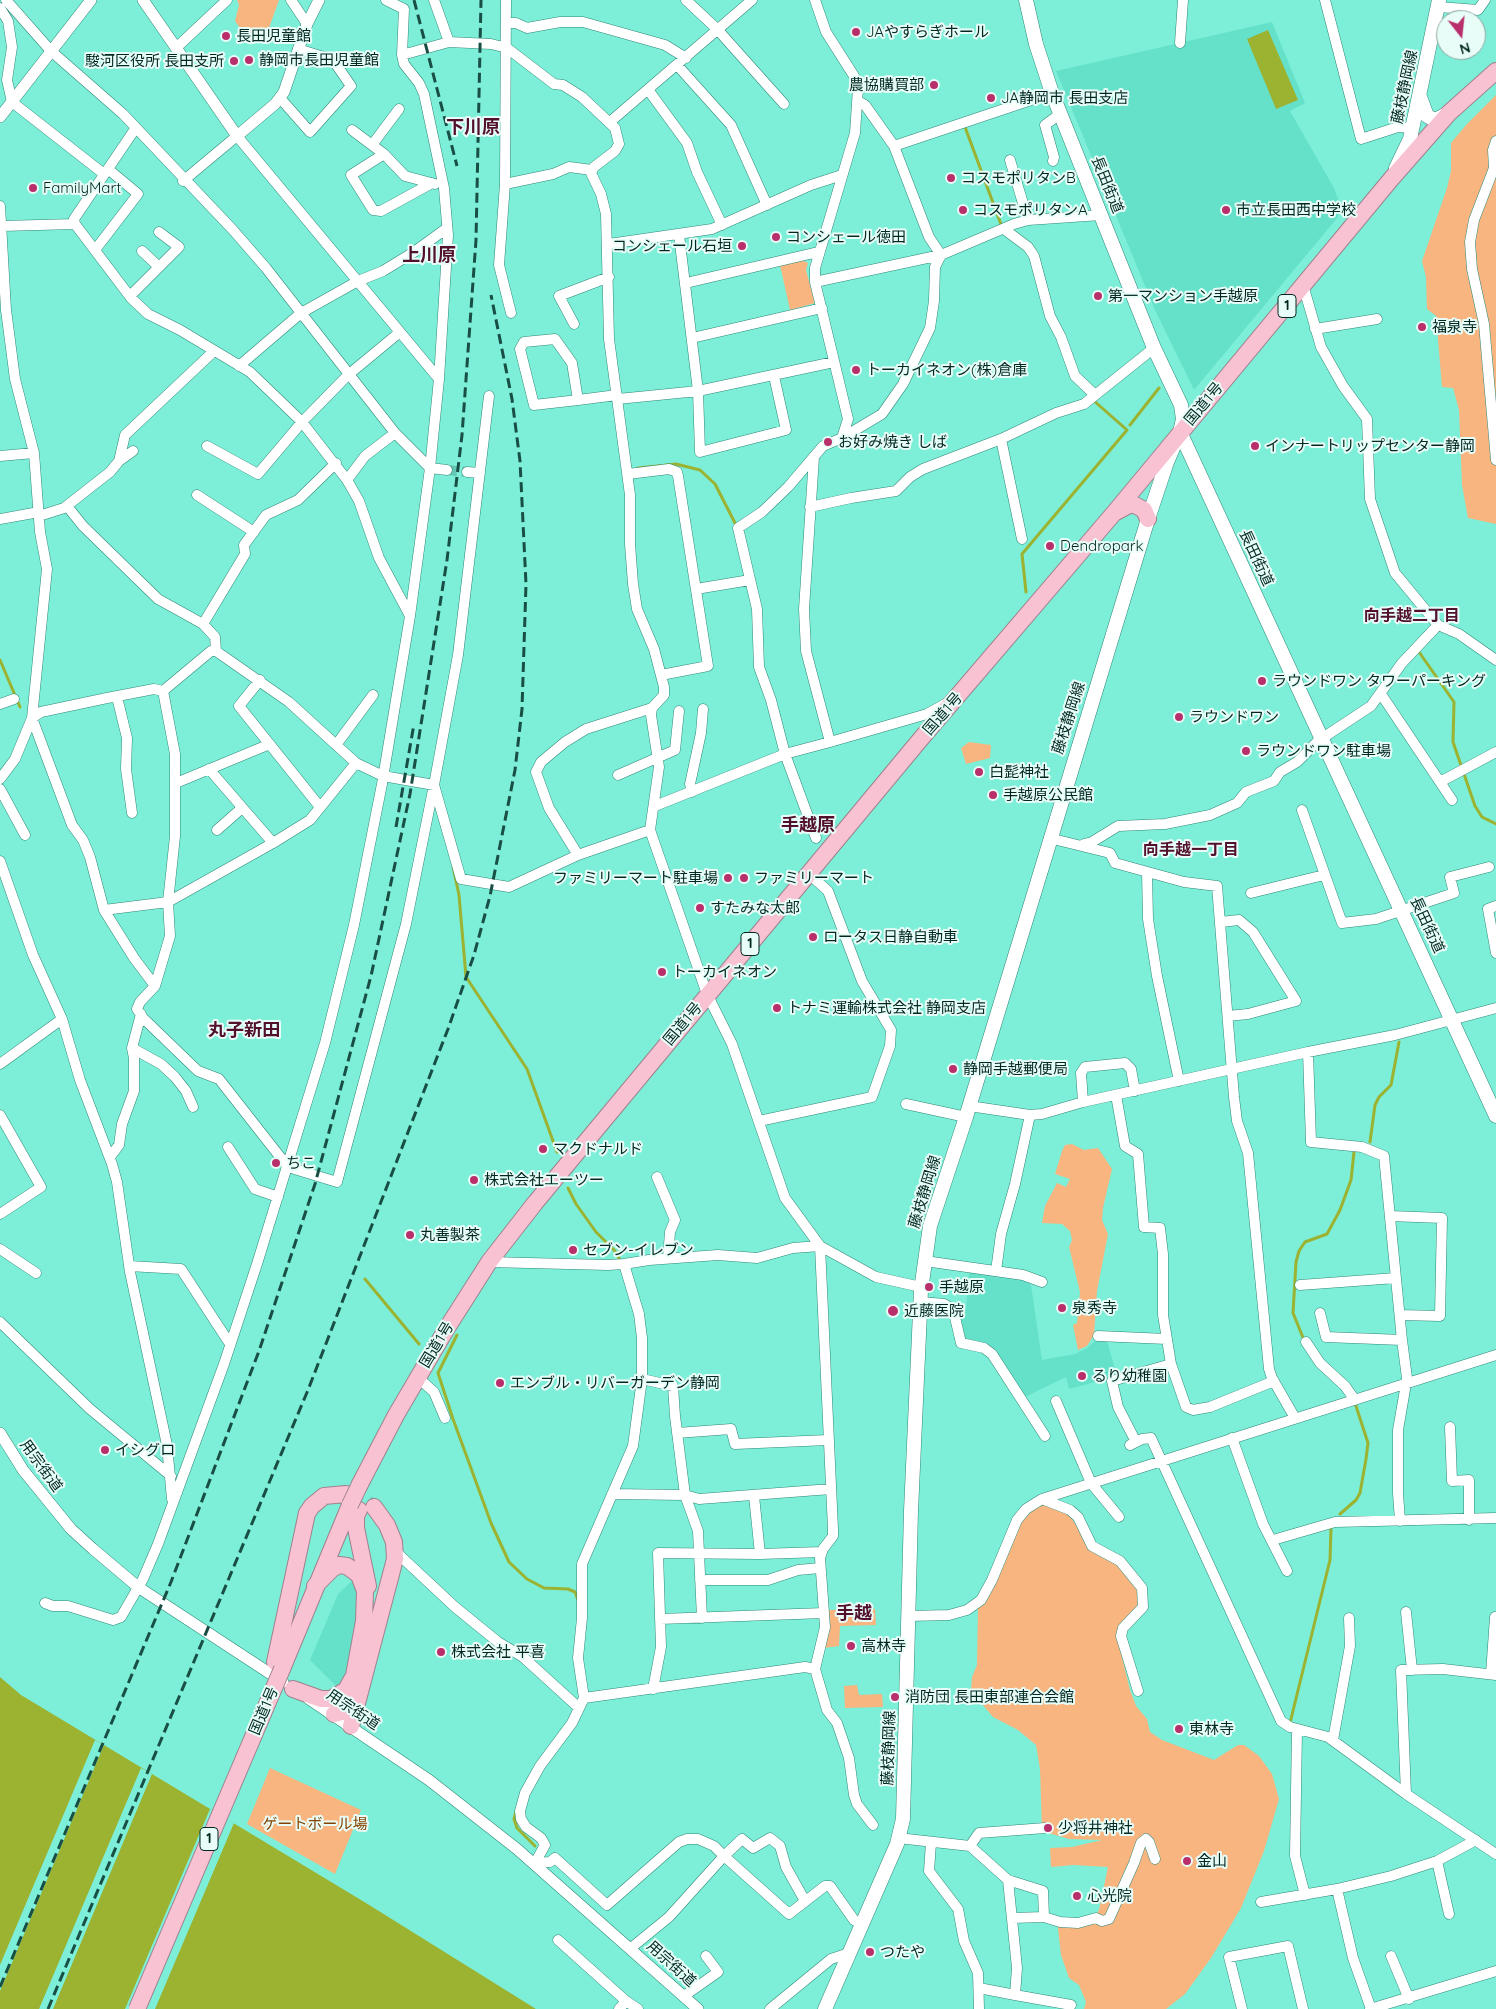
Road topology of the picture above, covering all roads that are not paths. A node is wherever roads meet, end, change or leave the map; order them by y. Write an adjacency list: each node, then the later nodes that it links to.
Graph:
1 (6, 0): 28 (street)
2 (91, 0): 28 (street)
3 (143, 0): 25 (street)
4 (227, 0): 25 (street)
5 (291, 0): 21 (street)
6 (319, 0): 21 (street)
7 (386, 0): 18 (street)
8 (434, 0): 23 (street)
9 (506, 0): 20 (street)
10 (686, 0): 22 (street)
11 (752, 0): 22 (street)
12 (815, 0): 37 (street)
13 (1026, 0): 35 (main road, 長田街道)
14 (1184, 0): 24 (street)
15 (1325, 0): 45 (street)
16 (1485, 0): 17 (street)
17 (1439, 3): 33 (main road, 藤枝静岡線)
18 (402, 4): 29 (street)
19 (0, 8): 38 (street)
20 (506, 23): 26 (street); 30 (street)
21 (307, 24): 27 (street)
22 (717, 30): 30 (street); 39 (street)
23 (449, 42): 26 (street); 29 (street)
24 (1180, 43)
25 (177, 47): 48 (street)
26 (507, 48): 44 (street); 61 (street)
27 (298, 50): 36 (street); 36 (street)
28 (51, 51): 38 (street); 46 (street)
29 (402, 55): 62 (street)
30 (686, 58): 31 (street)
31 (678, 65): 34 (street); 63 (street)
32 (1496, 70): 41 (highway, 国道1号 / 1)
33 (1420, 89): 41 (main road); 45 (main road, 藤枝静岡線)
34 (649, 91): 44 (street); 68 (street)
35 (1052, 94): 42 (main road, 長田街道); 51 (street)
36 (280, 98): 48 (street)
37 (858, 101): 51 (street); 57 (street)
38 (12, 102): 43 (street); 56 (street)
39 (784, 104)
40 (399, 109): 50 (street)
41 (1449, 113): 58 (highway, 国道1号 / 1)
42 (1060, 114): 54 (street); 64 (main road, 長田街道)
43 (0, 117)
44 (611, 121): 55 (street)
45 (1413, 128): 58 (main road, 藤枝静岡線)
46 (135, 129): 56 (street); 59 (street)
47 (352, 130): 50 (street)
48 (237, 136): 59 (street); 81 (street)
49 (1496, 141): 117 (street)
50 (372, 145): 52 (street)
51 (894, 146): 78 (street)
52 (384, 154): 60 (street); 60 (street)
53 (1010, 160): 66 (street)
54 (1052, 161)
55 (592, 170): 61 (street); 73 (street)
56 (106, 171): 67 (street); 74 (street)
57 (842, 175): 63 (street); 76 (street)
58 (1392, 178): 84 (highway, 国道1号 / 1)
59 (184, 181): 88 (street)
60 (432, 183): 62 (street)
61 (505, 184): 89 (street)
62 (444, 188): 69 (street)
63 (767, 205): 68 (street)
64 (1101, 215): 66 (street); 95 (main road, 長田街道)
65 (1, 216): 67 (street); 77 (street)
66 (1028, 220): 70 (street)
67 (75, 224): 74 (street)
68 (722, 225): 72 (street)
69 (447, 228): 81 (street); 101 (street)
70 (1004, 228): 78 (street); 103 (street)
71 (160, 232): 79 (street)
72 (679, 235): 73 (street); 83 (street)
73 (609, 244): 80 (street)
74 (95, 250): 85 (street)
75 (142, 251): 79 (street)
76 (818, 252): 82 (street); 83 (street)
77 (2, 253): 87 (street)
78 (942, 255): 82 (street); 110 (street)
79 (160, 267): 85 (street)
80 (609, 277): 91 (street); 105 (street)
81 (358, 282): 88 (street); 93 (street)
82 (815, 282): 86 (street)
83 (686, 283): 94 (street)
84 (1303, 286): 92 (street); 108 (highway, 国道1号 / 1)
85 (130, 296): 96 (street)
86 (822, 308): 94 (street); 97 (street)
87 (3, 311): 114 (street)
88 (301, 313): 98 (street); 99 (street)
89 (511, 313)
90 (1376, 319): 92 (street)
91 (574, 324)
92 (1315, 329): 139 (street)
93 (400, 332): 99 (street); 101 (street)
94 (692, 338): 102 (street)
95 (1154, 348): 103 (street); 108 (main road, 長田街道)
96 (213, 352): 98 (street); 118 (street)
97 (834, 362): 100 (street); 110 (street)
98 (239, 366): 107 (street)
99 (348, 375): 107 (street); 109 (street)
100 (774, 376): 102 (street); 102 (street)
101 (439, 379): 120 (street)
102 (698, 392): 105 (street)
103 (1094, 394): 111 (street)
104 (489, 396): 123 (street)
105 (618, 397): 106 (street); 124 (street)
106 (578, 400): 106 (street)
107 (302, 422): 112 (street); 119 (street)
108 (1180, 432): 129 (highway, 国道1号 / 1); 132 (main road, 藤枝静岡線); 155 (main road, 長田街道)
109 (395, 433): 120 (street); 125 (street)
110 (842, 438): 116 (street)
111 (1000, 439): 128 (street); 134 (street)
112 (207, 446)
113 (133, 451): 118 (street)
114 (34, 453): 115 (street); 130 (street)
115 (0, 456)
116 (814, 456): 128 (street); 135 (street)
117 (1496, 460)
118 (119, 461): 127 (street)
119 (336, 463): 125 (street); 133 (street)
120 (430, 468): 121 (street); 137 (street)
121 (447, 470)
122 (467, 472): 123 (street)
123 (480, 473): 169 (street)
124 (628, 474): 136 (street); 142 (street)
125 (347, 480): 137 (street)
126 (197, 495): 133 (street)
127 (67, 506): 130 (street); 138 (street)
128 (810, 507): 156 (street)
129 (1114, 513): 132 (highway); 148 (highway, 国道1号 / 1)
130 (39, 514): 131 (street); 154 (street)
131 (0, 519)
132 (1148, 519): 182 (main road, 藤枝静岡線)
133 (254, 532): 138 (street)
134 (1022, 539)
135 (750, 580): 136 (street); 160 (street)
136 (696, 589): 142 (street)
137 (410, 616): 165 (street)
138 (203, 624): 140 (street)
139 (1438, 625): 141 (street); 145 (street)
140 (216, 651): 143 (street); 144 (street)
141 (1496, 660)
142 (661, 674): 151 (street)
143 (260, 680): 157 (street); 158 (street)
144 (163, 691): 147 (street); 168 (street)
145 (1381, 694): 155 (street); 167 (street)
146 (373, 695): 158 (street)
147 (116, 697): 154 (street); 177 (street)
148 (956, 698): 156 (street); 189 (highway, 国道1号 / 1)
149 (14, 699): 150 (street)
150 (0, 704)
151 (652, 708): 161 (street); 185 (street)
152 (703, 709): 171 (street)
153 (679, 710): 161 (street)
154 (32, 718): 166 (street); 195 (street)
155 (1322, 738): 184 (street); 194 (main road, 長田街道)
156 (830, 742): 160 (street)
157 (270, 744): 163 (street); 174 (street)
158 (336, 745): 162 (street)
159 (1496, 752): 167 (street)
160 (785, 754): 171 (street); 181 (street)
161 (658, 756): 164 (street); 173 (street)
162 (356, 763): 165 (street); 174 (street)
163 (209, 769): 168 (street); 175 (street)
164 (618, 775)
165 (383, 776): 169 (street); 222 (street)
166 (0, 779)
167 (1440, 782): 172 (street)
168 (176, 783): 192 (street)
169 (434, 785): 185 (street); 222 (street)
170 (0, 789): 180 (street)
171 (692, 792): 173 (street)
172 (1452, 800)
173 (655, 806): 179 (street)
174 (320, 807): 183 (street)
175 (242, 808): 178 (street); 183 (street)
176 (1302, 810): 190 (street)
177 (132, 813)
178 (217, 830)
179 (650, 830): 185 (street); 199 (street)
180 (24, 835)
181 (816, 838)
182 (1049, 838): 184 (street); 215 (main road, 藤枝静岡線)
183 (272, 843): 192 (street)
184 (1083, 845): 188 (street)
185 (578, 855)
186 (0, 861): 204 (street)
187 (1489, 867): 194 (street)
188 (1147, 872): 196 (street); 209 (street)
189 (808, 873): 199 (highway, 国道1号 / 1); 219 (street)
190 (1324, 875): 191 (street); 194 (street)
191 (1250, 893)
192 (168, 902): 195 (street); 198 (street)
193 (1496, 906): 197 (street)
194 (1402, 909): 203 (main road, 長田街道)
195 (104, 910): 198 (street)
196 (1221, 922): 202 (street); 202 (street)
197 (1496, 950)
198 (155, 986): 201 (street)
199 (707, 994): 219 (street); 231 (highway, 国道1号 / 1)
200 (1496, 1008): 203 (street)
201 (140, 1014): 205 (street); 222 (street)
202 (1228, 1016): 208 (street)
203 (1452, 1018): 206 (street); 218 (main road, 長田街道)
204 (62, 1019): 207 (street); 221 (street)
205 (132, 1048): 214 (street); 221 (street)
206 (1308, 1052): 208 (street); 226 (street)
207 (0, 1064)
208 (1232, 1069): 209 (street); 253 (street)
209 (1179, 1081): 210 (street)
210 (1136, 1091): 211 (street); 212 (street)
211 (1116, 1095): 212 (street); 246 (street)
212 (1083, 1102): 216 (street)
213 (906, 1104): 215 (street)
214 (193, 1108)
215 (968, 1111): 216 (street); 230 (main road, 藤枝静岡線)
216 (1030, 1115): 234 (street)
217 (0, 1116): 225 (street)
218 (1496, 1116)
219 (759, 1121): 227 (street)
220 (228, 1147): 224 (street)
221 (110, 1158): 233 (street)
222 (288, 1167): 224 (street)
223 (656, 1177): 229 (street)
224 (278, 1197): 249 (street)
225 (0, 1214)
226 (1390, 1216): 236 (street); 242 (street)
227 (820, 1246): 229 (street); 239 (street); 265 (street)
228 (0, 1249): 235 (street)
229 (668, 1258): 232 (street)
230 (925, 1261): 234 (street); 239 (main road, 藤枝静岡線)
231 (489, 1262): 232 (street); 244 (highway, 国道1号 / 1)
232 (624, 1264): 252 (street)
233 (129, 1266): 249 (street); 267 (street)
234 (996, 1271): 237 (street)
235 (36, 1273)
236 (1396, 1278): 238 (street); 242 (street)
237 (1042, 1282)
238 (1300, 1285)
239 (921, 1287): 240 (main road, 藤枝静岡線)
240 (921, 1302): 263 (street); 294 (main road, 藤枝静岡線)
241 (1320, 1313): 247 (street)
242 (1400, 1315): 248 (street)
243 (0, 1322): 267 (street)
244 (447, 1328): 254 (highway); 269 (highway, 国道1号 / 1)
245 (1098, 1336): 246 (street)
246 (1167, 1339): 251 (street)
247 (1316, 1339): 248 (street); 256 (street)
248 (1402, 1340): 255 (street)
249 (230, 1344): 276 (street)
250 (1496, 1355): 255 (street)
251 (1172, 1364): 253 (street); 266 (street)
252 (642, 1380): 262 (street); 271 (street)
253 (1274, 1381): 259 (street)
254 (424, 1383): 258 (street); 269 (highway)
255 (1404, 1384): 256 (street); 280 (street)
256 (1355, 1400): 259 (street)
257 (1056, 1401): 268 (street)
258 (446, 1418)
259 (1295, 1418): 264 (street)
260 (1450, 1427): 279 (street)
261 (0, 1433): 289 (street, 用宗街道)
262 (677, 1433): 265 (street); 272 (street)
263 (1045, 1436)
264 (1232, 1438): 266 (street); 281 (street)
265 (828, 1440): 270 (street)
266 (1160, 1461): 268 (street); 311 (street)
267 (171, 1476): 276 (street)
268 (1091, 1483): 274 (street); 277 (street)
269 (364, 1487): 275 (highway, 国道1号 / 1, bridge)
270 (830, 1489): 273 (street); 283 (street)
271 (612, 1494): 272 (street); 308 (street)
272 (685, 1495): 273 (street); 284 (street)
273 (754, 1496): 285 (street)
274 (1042, 1499): 294 (street); 307 (street)
275 (357, 1504): 282 (highway); 290 (highway, 国道1号 / 1); 296 (highway); 300 (highway)
276 (173, 1505): 289 (street)
277 (1119, 1517)
278 (1496, 1518): 279 (street)
279 (1469, 1520): 280 (street)
280 (1400, 1521): 281 (street)
281 (1273, 1540): 287 (street)
282 (395, 1551): 308 (street); 310 (highway)
283 (822, 1552): 285 (street); 286 (street)
284 (698, 1554): 285 (street); 288 (street); 299 (street)
285 (760, 1554)
286 (820, 1568): 288 (street); 293 (street)
287 (1287, 1571)
288 (700, 1580): 297 (street)
289 (138, 1586): 291 (street); 305 (street, 用宗街道)
290 (315, 1586): 296 (highway); 300 (highway, 国道1号 / 1)
291 (45, 1602)
292 (1406, 1612): 303 (street)
293 (824, 1613): 297 (street); 302 (street)
294 (909, 1616): 316 (main road, 藤枝静岡線)
295 (1495, 1617): 304 (street)
296 (364, 1618): 301 (highway)
297 (702, 1618): 299 (street)
298 (1349, 1618): 312 (street)
299 (660, 1619): 306 (street)
300 (279, 1666): 346 (highway, 国道1号 / 1, bridge)
301 (355, 1669): 305 (highway); 309 (highway)
302 (815, 1669): 306 (street); 314 (street)
303 (1412, 1670): 304 (street); 313 (street)
304 (1495, 1675)
305 (293, 1688): 309 (street, 用宗街道)
306 (653, 1689): 308 (street)
307 (1138, 1691)
308 (581, 1703): 324 (street)
309 (334, 1714): 310 (street, 用宗街道)
310 (351, 1726): 324 (street, 用宗街道)
311 (1296, 1729): 312 (street); 327 (street)
312 (1334, 1740): 313 (street)
313 (1406, 1794): 317 (street)
314 (873, 1825)
315 (1045, 1828): 319 (street)
316 (898, 1838): 318 (street); 333 (main road, 藤枝静岡線)
317 (1476, 1840): 320 (street); 323 (street)
318 (931, 1842): 319 (street); 340 (street)
319 (970, 1846): 325 (street)
320 (1496, 1854)
321 (724, 1856): 324 (street); 328 (street); 328 (street); 335 (street)
322 (1155, 1859): 331 (street)
323 (1437, 1861): 326 (street); 330 (street)
324 (535, 1863): 335 (street, 用宗街道)
325 (1008, 1880): 331 (street); 332 (street)
326 (1337, 1889): 327 (street); 355 (street)
327 (1305, 1895): 329 (street)
328 (805, 1901): 333 (street)
329 (1261, 1902)
330 (1449, 1914)
331 (1044, 1917): 332 (street)
332 (1012, 1918): 341 (street)
333 (862, 1925): 336 (main road, 藤枝静岡線)
334 (558, 1940): 344 (street)
335 (631, 1948): 342 (street, 用宗街道)
336 (849, 1953): 350 (street); 351 (main road, 藤枝静岡線)
337 (706, 1956): 342 (street)
338 (1391, 1956): 343 (street)
339 (1496, 1971): 343 (street)
340 (979, 1988): 341 (street); 352 (street)
341 (1015, 1995): 345 (street)
342 (684, 1996): 349 (street, 用宗街道)
343 (1409, 1999): 355 (street)
344 (626, 2001): 347 (street); 348 (street)
345 (1071, 2005)
346 (137, 2009)
347 (619, 2009)
348 (638, 2009)
349 (698, 2009)
350 (770, 2009)
351 (825, 2009)
352 (978, 2009)
353 (1242, 2009): 354 (street)
354 (1303, 2009)
355 (1371, 2009)

